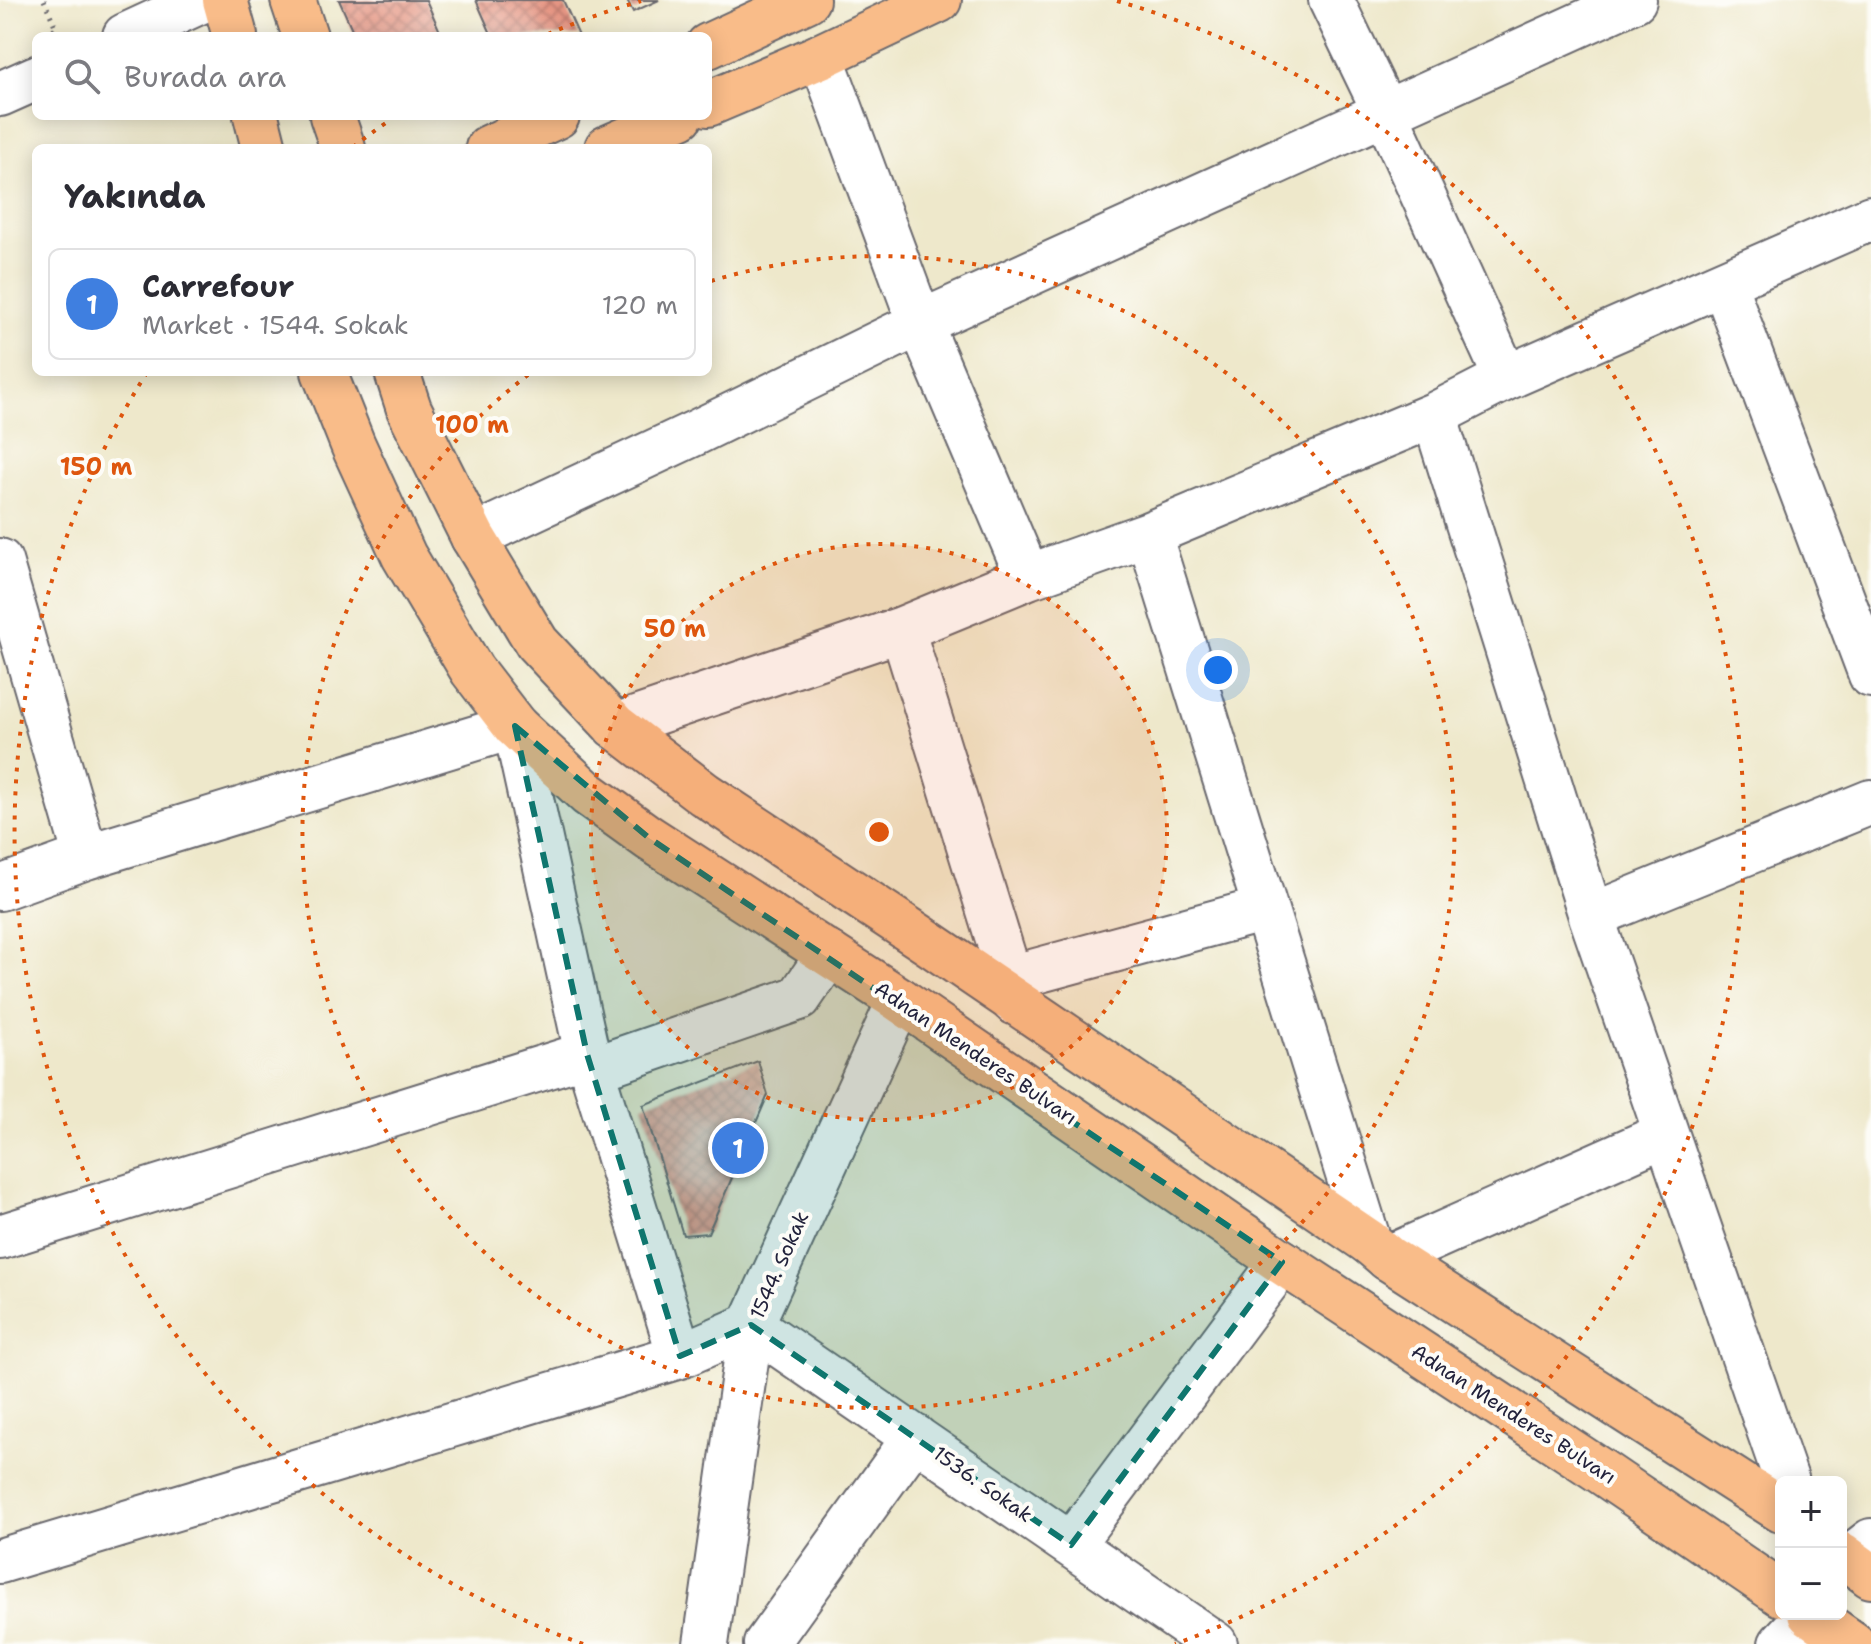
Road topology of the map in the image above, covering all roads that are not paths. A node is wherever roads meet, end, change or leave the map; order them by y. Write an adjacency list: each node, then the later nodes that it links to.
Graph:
1 (203, 0): 8 (street)
2 (225, 0): 9 (main road)
3 (293, 0): 10 (main road)
4 (807, 0): 11 (main road)
5 (939, 0): 12 (main road)
6 (1331, 0): 16 (street)
7 (1634, 0): 16 (street)
8 (134, 32)
9 (234, 32)
10 (304, 32)
11 (712, 44)
12 (821, 56): 15 (main road); 27 (street)
13 (32, 80): 14 (street)
14 (0, 94)
15 (712, 102)
16 (1386, 114): 27 (street); 30 (street)
17 (257, 120): 21 (main road)
18 (333, 120): 22 (main road)
19 (548, 120): 23 (main road)
20 (672, 120): 24 (main road)
21 (263, 144)
22 (342, 144)
23 (497, 144)
24 (616, 144)
25 (1871, 218): 26 (street)
26 (1724, 284): 30 (street); 37 (street)
27 (920, 323): 33 (street); 35 (street)
28 (326, 376): 38 (main road, Adnan Menderes Bulvarı)
29 (398, 376): 33 (main road)
30 (1506, 378): 31 (street)
31 (1434, 415): 32 (street); 44 (street)
32 (1149, 534): 35 (street); 43 (street)
33 (473, 537): 39 (main road)
34 (0, 561): 41 (street)
35 (1028, 577): 36 (street)
36 (902, 629): 39 (street); 46 (street)
37 (1871, 675)
38 (515, 726): 41 (street); 45 (main road, Adnan Menderes Bulvarı); 48 (street)
39 (615, 726): 46 (main road)
40 (1871, 802): 44 (street)
41 (86, 857): 42 (street)
42 (0, 888)
43 (1265, 909): 46 (street); 51 (street)
44 (1591, 916): 49 (street)
45 (829, 954): 47 (main road, Adnan Menderes Bulvarı); 48 (street)
46 (1012, 990): 51 (main road)
47 (900, 1000): 52 (main road, Adnan Menderes Bulvarı); 53 (street, 1544. Sokak)
48 (590, 1062): 50 (street); 54 (street)
49 (1666, 1134): 51 (street); 56 (street)
50 (0, 1237)
51 (1378, 1250): 57 (main road)
52 (1282, 1262): 58 (street); 60 (main road, Adnan Menderes Bulvarı)
53 (751, 1325): 54 (street); 55 (street, 1536. Sokak); 63 (street, 1544. Sokak)
54 (680, 1356): 59 (street)
55 (915, 1437): 58 (street, 1536. Sokak); 64 (street)
56 (1785, 1476)
57 (1775, 1506)
58 (1071, 1545): 65 (street, 1536. Sokak)
59 (0, 1561)
60 (1775, 1590)
61 (1804, 1620): 66 (street)
62 (1819, 1620): 67 (main road)
63 (706, 1644)
64 (766, 1644)
65 (1215, 1644)
66 (1781, 1644)
67 (1853, 1644)

